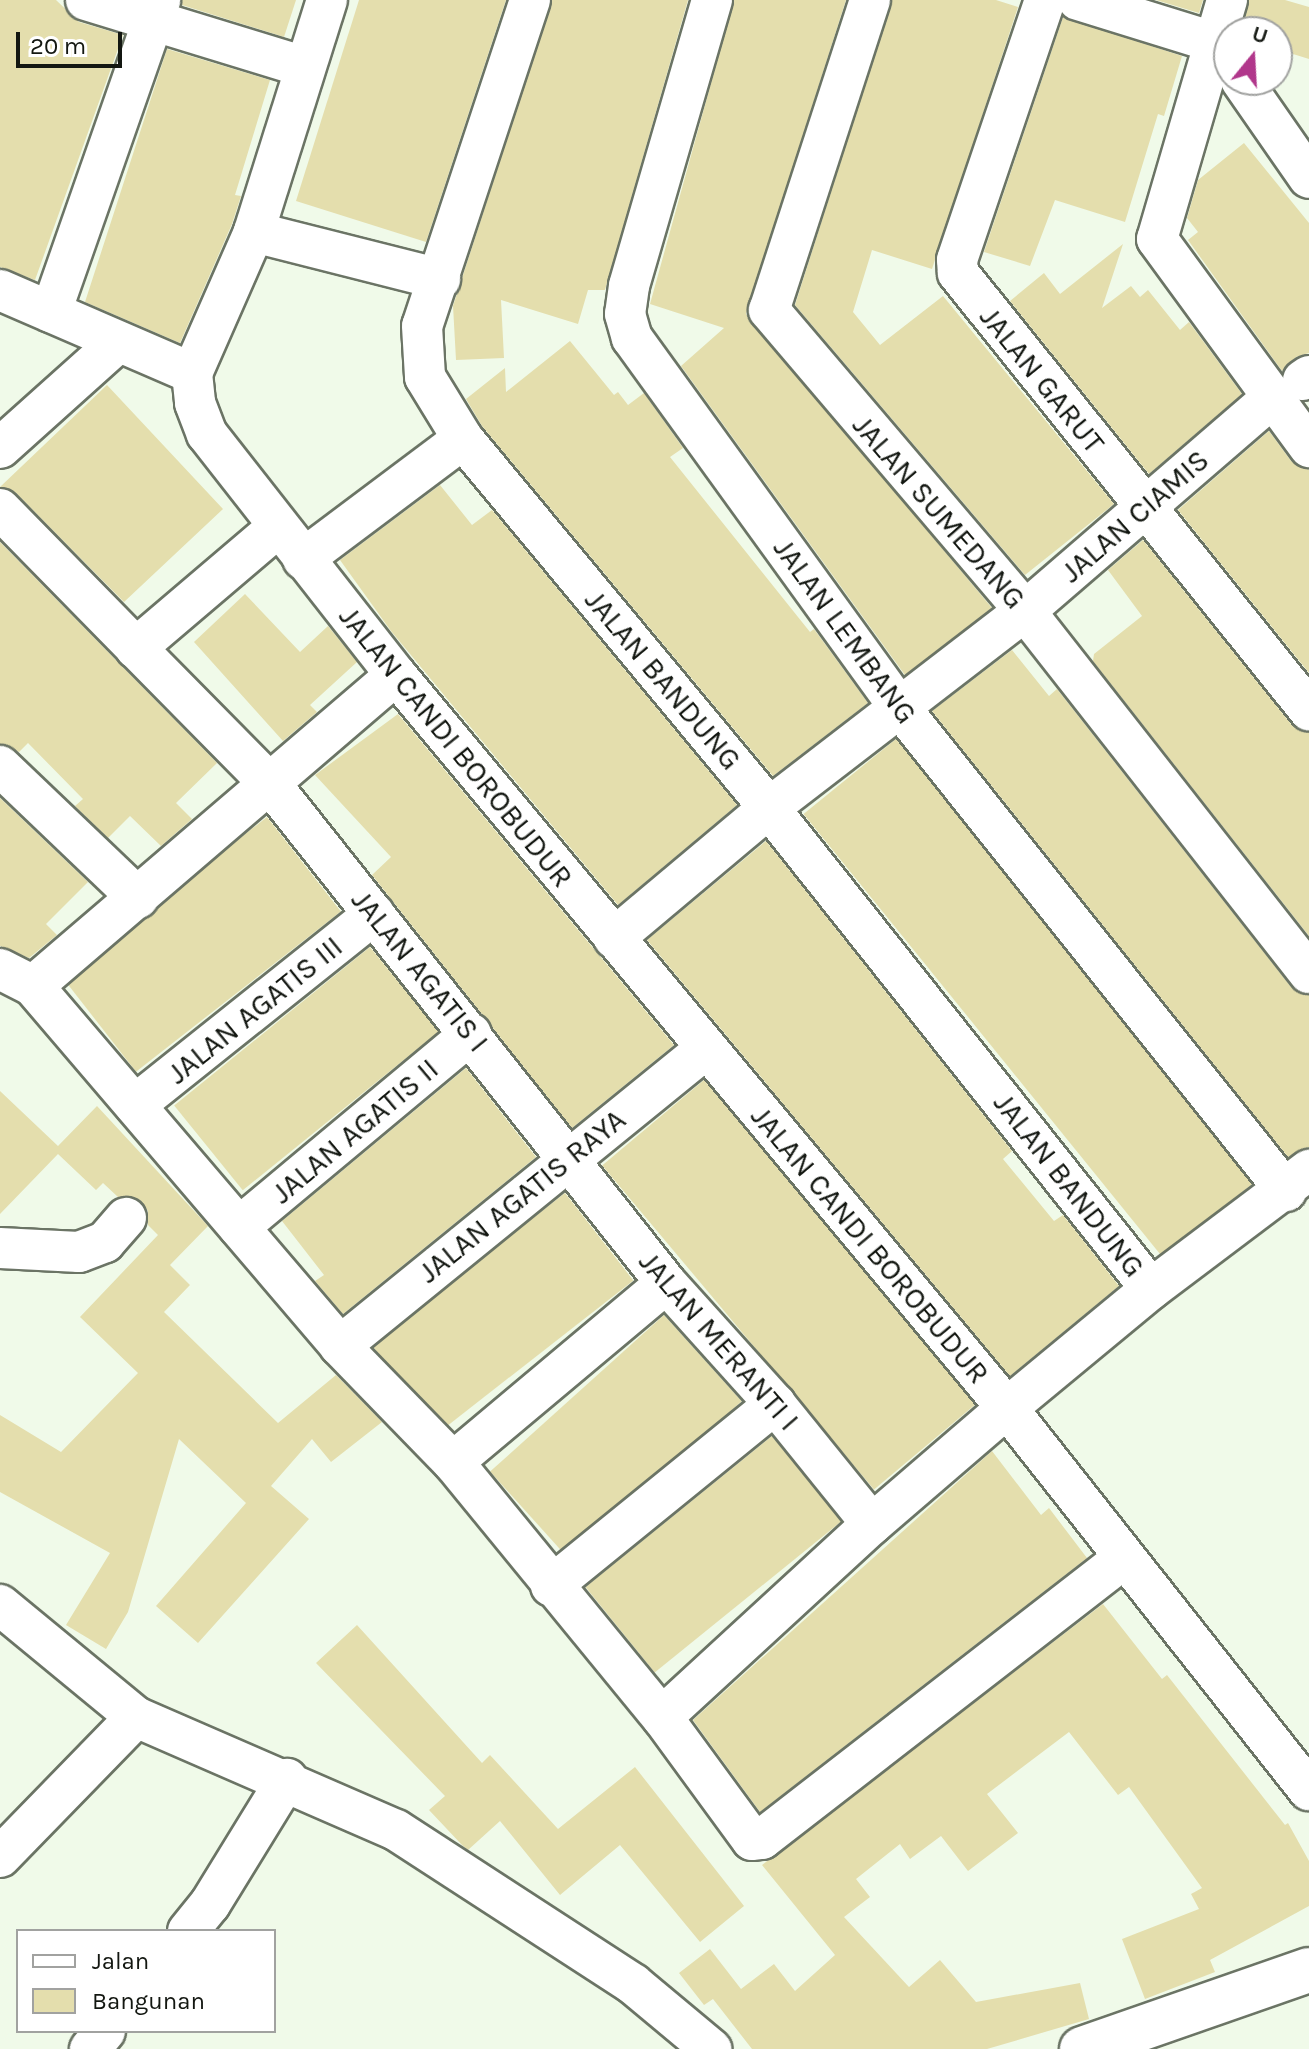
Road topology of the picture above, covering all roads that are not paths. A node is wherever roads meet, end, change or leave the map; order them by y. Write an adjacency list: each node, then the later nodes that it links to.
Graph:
1 (86, 0): 8 (street)
2 (327, 0): 10 (street)
3 (530, 0): 15 (street, JALAN BANDUNG)
4 (712, 0): 31 (street, JALAN LEMBANG)
5 (870, 0): 28 (street, JALAN SUMEDANG)
6 (1045, 0): 24 (street, JALAN GARUT)
7 (1078, 0): 9 (street)
8 (157, 11): 10 (street); 17 (street)
9 (1213, 49)
10 (305, 67): 14 (street)
11 (1213, 78): 20 (street)
12 (1252, 96): 13 (street)
13 (1309, 178)
14 (254, 232): 15 (street); 19 (street)
15 (440, 279): 21 (street, JALAN BANDUNG)
16 (0, 290): 17 (street)
17 (51, 312): 18 (street)
18 (118, 342): 19 (street); 23 (street)
19 (192, 373): 26 (street, JALAN CANDI BOROBUDUR)
20 (1294, 385): 22 (street); 24 (street, JALAN CIAMIS)
21 (463, 439): 27 (street); 35 (street, JALAN BANDUNG)
22 (1309, 447)
23 (0, 448)
24 (1145, 508): 28 (street, JALAN CIAMIS); 32 (street, JALAN GARUT)
25 (0, 509): 29 (street, JALAN AGATIS I)
26 (278, 527): 27 (street, JALAN CANDI BOROBUDUR); 29 (street)
27 (303, 559): 30 (street, JALAN CANDI BOROBUDUR)
28 (1025, 611): 31 (street, JALAN CIAMIS); 39 (street, JALAN SUMEDANG)
29 (136, 648): 34 (street, JALAN AGATIS I)
30 (396, 675): 34 (street); 38 (street, JALAN CANDI BOROBUDUR)
31 (901, 709): 35 (street, JALAN CIAMIS); 45 (street, JALAN LEMBANG)
32 (1309, 710)
33 (0, 766): 36 (street)
34 (272, 786): 36 (street); 37 (street, JALAN AGATIS I)
35 (769, 808): 38 (street, JALAN CIAMIS); 50 (street, JALAN BANDUNG)
36 (138, 898): 40 (street)
37 (374, 914): 41 (street, JALAN AGATIS I); 43 (street, JALAN AGATIS III)
38 (614, 938): 42 (street, JALAN CANDI BOROBUDUR)
39 (1309, 973)
40 (16, 977): 43 (street)
41 (471, 1034): 44 (street, JALAN AGATIS I); 47 (street, JALAN AGATIS II)
42 (705, 1049): 44 (street, JALAN AGATIS RAYA); 53 (street, JALAN CANDI BOROBUDUR)
43 (135, 1105): 47 (street)
44 (569, 1156): 49 (street, JALAN MERANTI I); 51 (street, JALAN AGATIS RAYA)
45 (1298, 1180): 50 (street)
46 (126, 1218): 48 (street)
47 (239, 1227): 51 (street)
48 (0, 1248)
49 (666, 1283): 52 (street, JALAN MERANTI I); 54 (street)
50 (1151, 1289): 53 (street)
51 (340, 1346): 54 (street)
52 (775, 1404): 55 (street, JALAN MERANTI I); 57 (street)
53 (1007, 1408): 55 (street); 56 (street, JALAN CANDI BOROBUDUR)
54 (453, 1462): 57 (street)
55 (872, 1524): 60 (street)
56 (1122, 1560): 60 (street); 62 (street, JALAN CANDI BOROBUDUR)
57 (551, 1586): 60 (street)
58 (0, 1605): 59 (street)
59 (136, 1717): 61 (street); 63 (street)
60 (662, 1717)
61 (287, 1779): 64 (street); 68 (street)
62 (1309, 1790)
63 (0, 1857)
64 (189, 1929)
65 (1309, 1970): 69 (street)
66 (103, 2033): 67 (street)
67 (90, 2049)
68 (711, 2049)
69 (1082, 2049)

